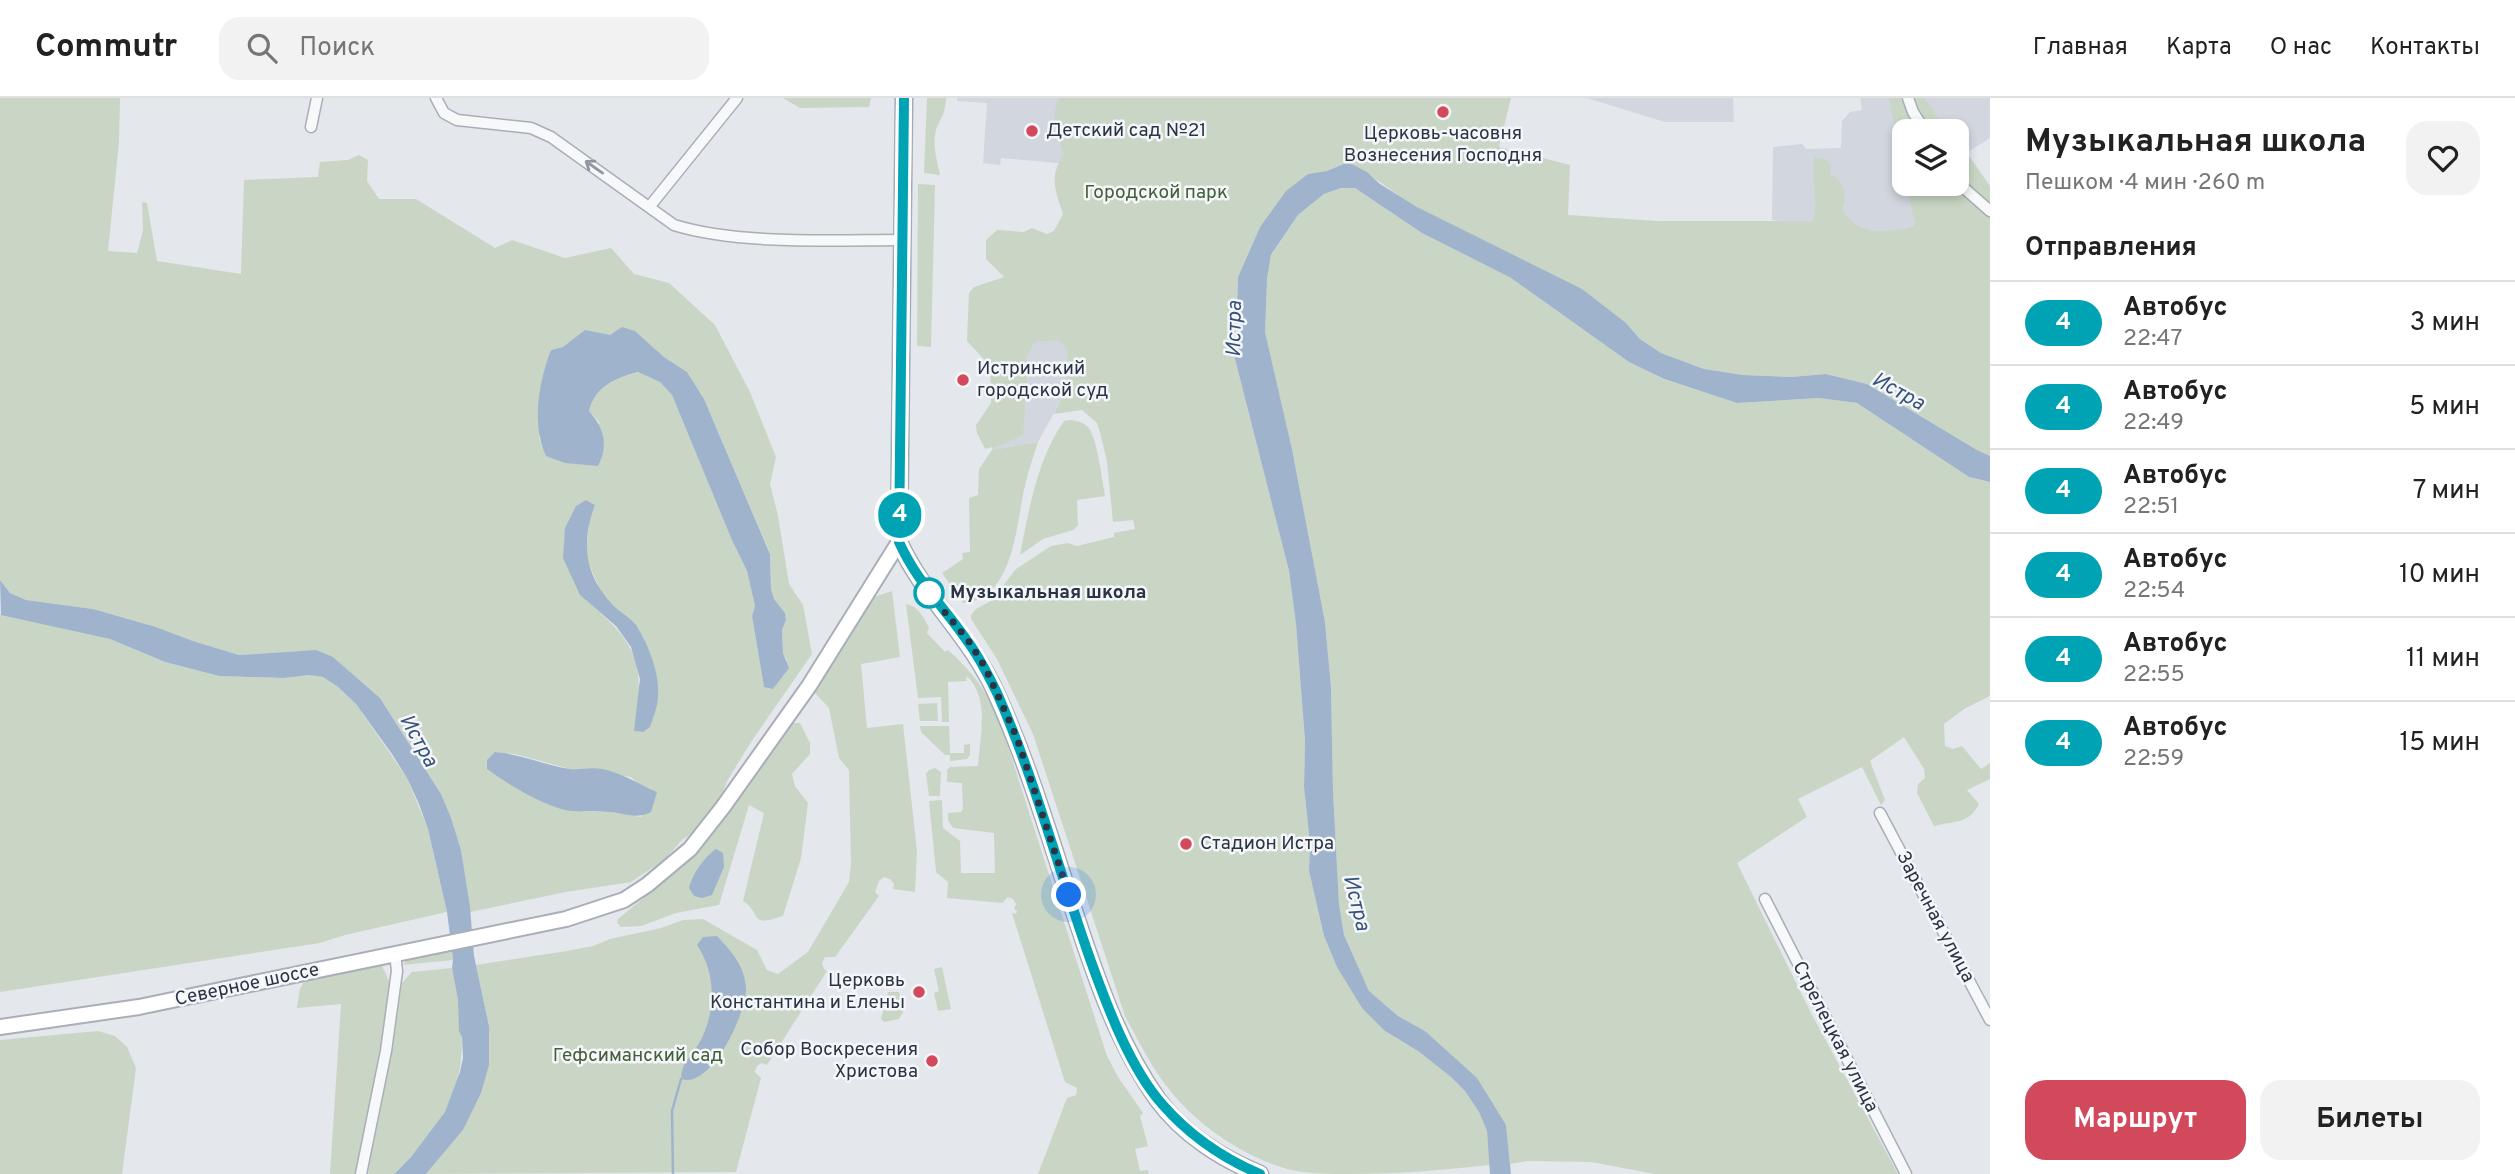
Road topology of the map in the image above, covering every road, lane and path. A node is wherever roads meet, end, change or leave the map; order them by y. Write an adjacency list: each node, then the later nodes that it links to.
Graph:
1 (317, 98): 7 (street)
2 (436, 98): 9 (street, one-way to 2)
3 (737, 98): 9 (street)
4 (904, 98): 11 (main road)
5 (1908, 98): 6 (street)
6 (1917, 119)
7 (311, 127)
8 (1969, 193): 10 (street)
9 (650, 206): 11 (street)
10 (1990, 211)
11 (902, 240): 12 (main road)
12 (899, 542): 15 (main road, Северное шоссе); 19 (main road)
13 (1880, 813): 16 (street, Заречная улица)
14 (1765, 899): 20 (street, Стрелецкая улица)
15 (395, 953): 17 (main road, Северное шоссе); 18 (street)
16 (1990, 1020)
17 (0, 1027)
18 (361, 1174)
19 (1260, 1174)
20 (1906, 1174)

